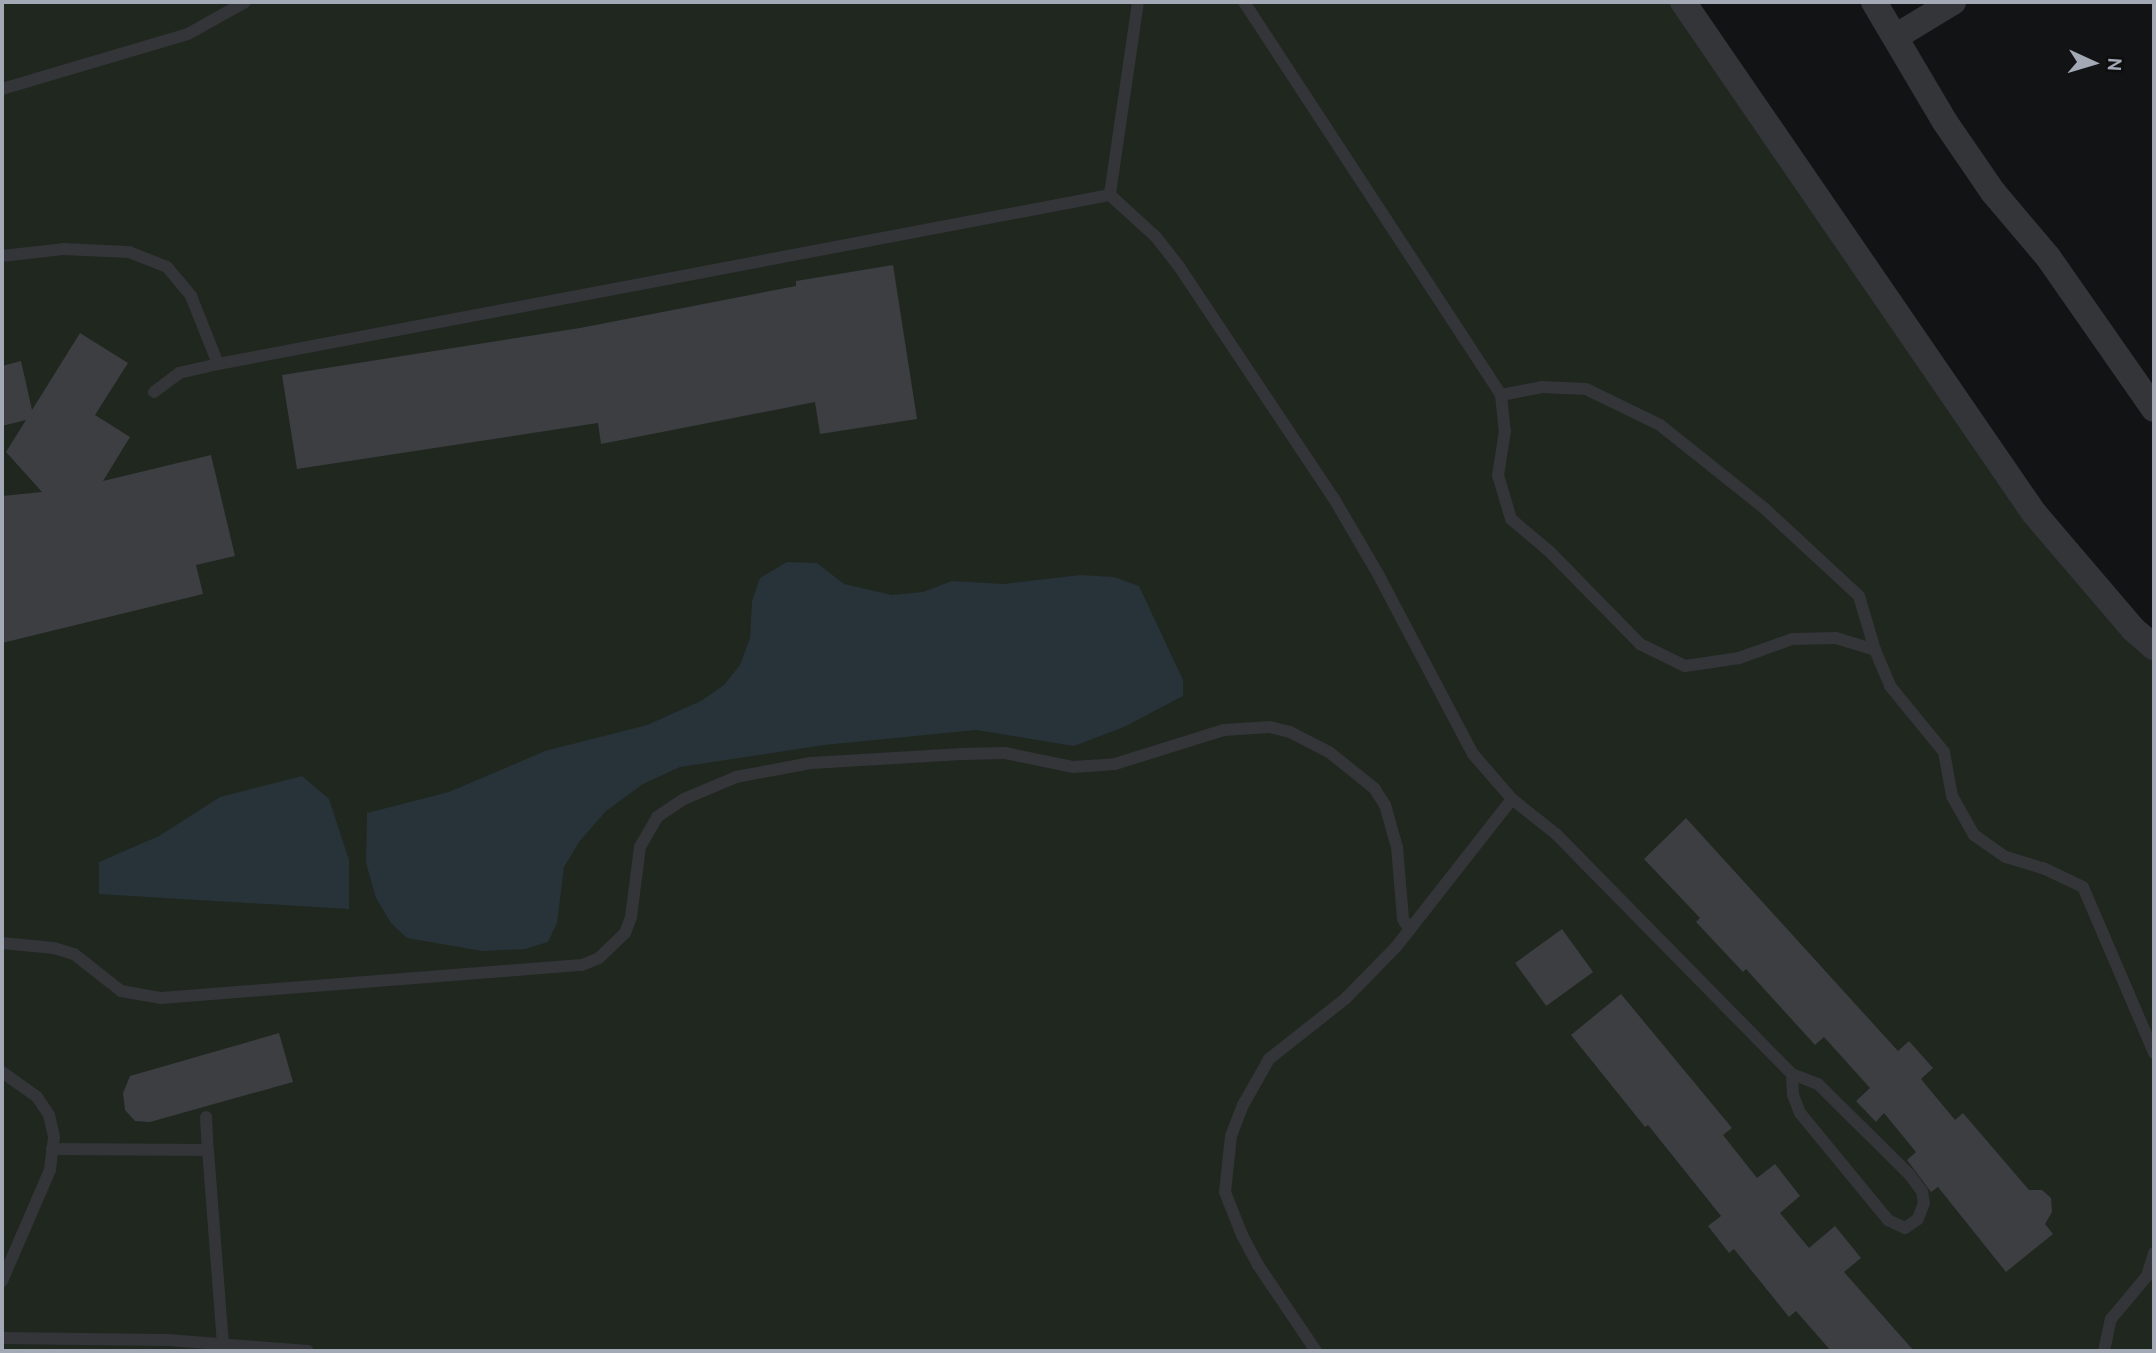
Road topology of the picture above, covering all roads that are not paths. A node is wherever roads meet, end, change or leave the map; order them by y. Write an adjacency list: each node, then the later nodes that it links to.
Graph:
1 (245, 2): 8 (lane)
2 (1138, 2): 9 (lane)
3 (1244, 2): 13 (lane)
4 (1683, 2): 15 (street)
5 (1874, 2): 7 (street)
6 (1953, 2): 7 (street)
7 (1895, 37): 14 (street)
8 (2, 89)
9 (1110, 195): 11 (lane); 17 (lane)
10 (2, 256): 11 (lane)
11 (218, 364): 12 (lane)
12 (154, 392)
13 (1502, 395): 16 (lane); 16 (lane)
14 (2154, 409)
15 (2154, 647)
16 (1875, 650): 20 (lane)
17 (1512, 799): 18 (lane); 22 (lane)
18 (1410, 930): 19 (lane); 31 (lane)
19 (2, 943)
20 (2154, 1053)
21 (2, 1072): 24 (lane)
22 (1792, 1074): 22 (lane)
23 (206, 1117): 25 (lane)
24 (52, 1149): 25 (lane); 27 (lane)
25 (208, 1150): 29 (lane)
26 (2154, 1253): 32 (lane)
27 (2, 1281)
28 (2, 1338): 29 (lane)
29 (223, 1345): 30 (lane)
30 (307, 1351)
31 (1316, 1351)
32 (2104, 1351)

